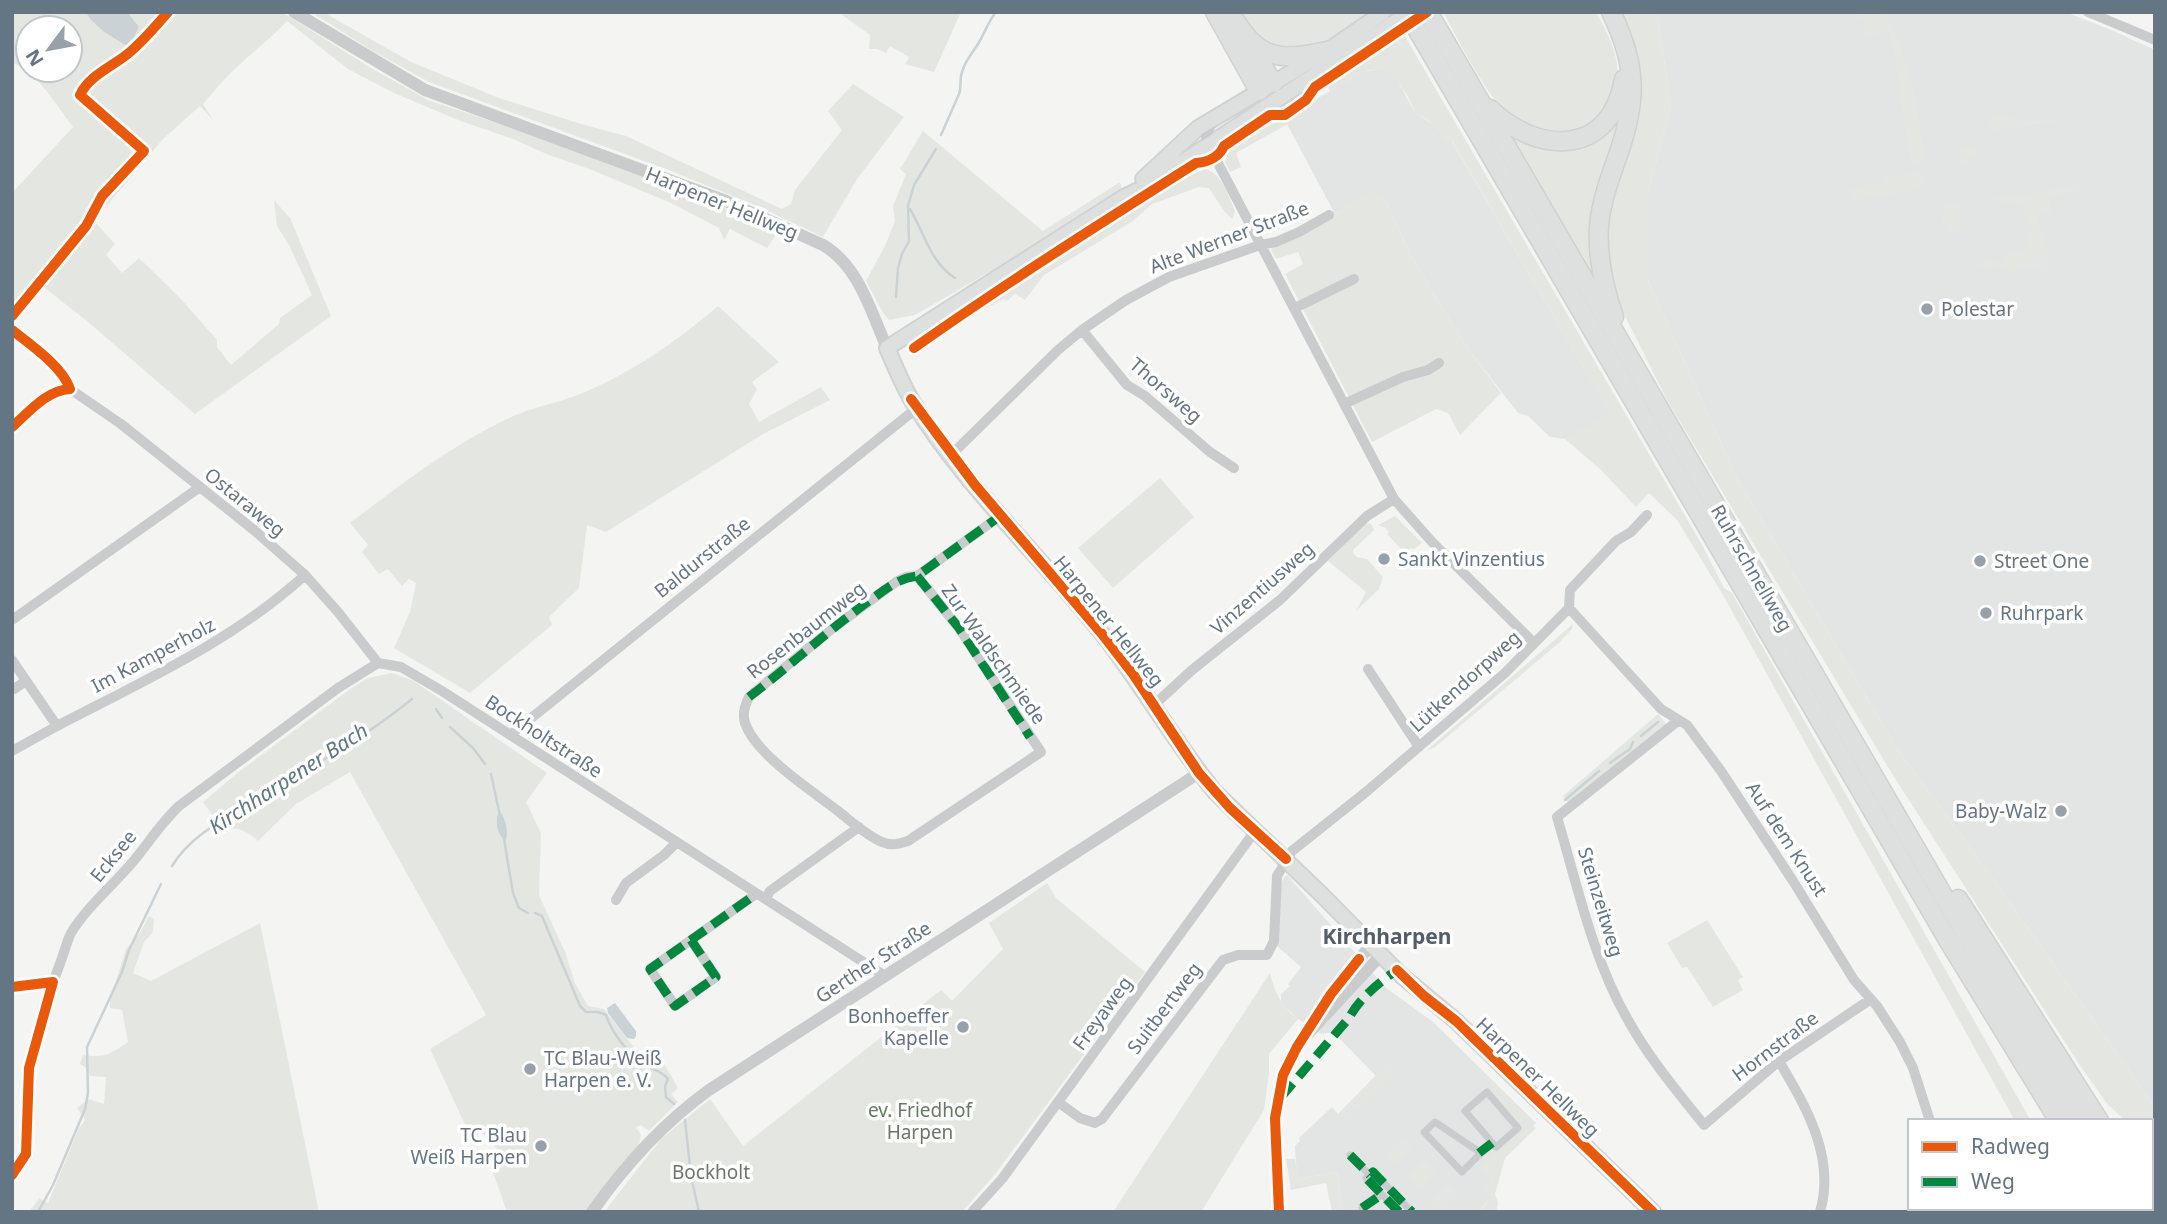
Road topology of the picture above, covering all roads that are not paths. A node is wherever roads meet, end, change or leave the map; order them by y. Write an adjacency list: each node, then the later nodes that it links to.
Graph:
1 (294, 12): 24 (street, Harpener Hellweg)
2 (1214, 12): 14 (highway)
3 (1230, 12): 10 (highway)
4 (1409, 12): 9 (main road, bridge); 67 (highway, Ruhrschnellweg)
5 (1428, 12): 13 (highway, Ruhrschnellweg)
6 (1602, 12): 13 (highway)
7 (1611, 12): 25 (highway)
8 (2088, 12): 11 (street)
9 (1388, 18): 12 (main road); 14 (main road)
10 (1240, 30): 12 (highway); 14 (highway)
11 (2155, 40)
12 (1327, 51): 14 (main road)
13 (1470, 84): 25 (highway, Ruhrschnellweg)
14 (1272, 90): 15 (main road); 16 (main road)
15 (1213, 119): 16 (street); 17 (main road)
16 (1209, 146): 17 (street); 18 (main road); 20 (street)
17 (1171, 152): 18 (main road)
18 (1124, 197): 24 (main road)
19 (1329, 215): 20 (street, Alte Werner Straße)
20 (1260, 245): 22 (street); 23 (street, Alte Werner Straße)
21 (1354, 279): 22 (street)
22 (1295, 308): 27 (street)
23 (1082, 330): 30 (street, Alte Werner Straße); 31 (street, Thorsweg)
24 (887, 348): 28 (main road, Harpener Hellweg)
25 (1632, 362): 53 (highway, Ruhrschnellweg)
26 (1439, 363): 27 (street)
27 (1344, 404): 33 (street)
28 (917, 408): 30 (main road, Harpener Hellweg); 49 (street, Baldurstraße)
29 (12, 427): 32 (street, Ostaraweg)
30 (951, 455): 35 (main road, Harpener Hellweg)
31 (1234, 468)
32 (200, 487): 36 (street, Ostaraweg); 39 (street)
33 (1394, 499): 40 (street); 46 (street, Vinzentiusweg)
34 (1647, 515): 38 (street, Lütkendorpweg)
35 (1000, 516): 37 (street, Rosenbaumweg); 46 (main road, Harpener Hellweg)
36 (306, 576): 42 (street, Ostaraweg); 48 (street, Im Kamperholz)
37 (917, 576): 52 (street, Zur Waldschmiede); 55 (street, Rosenbaumweg)
38 (1569, 608): 40 (street, Lütkendorpweg); 47 (street, Auf dem Knust)
39 (12, 620)
40 (1534, 643): 50 (street, Lütkendorpweg)
41 (12, 660): 44 (street)
42 (378, 663): 49 (street, Bockholtstraße); 64 (street, Ecksee)
43 (1368, 669): 50 (street)
44 (26, 681): 45 (street); 48 (street)
45 (12, 688)
46 (1154, 705): 54 (main road, Harpener Hellweg)
47 (1679, 720): 66 (street, Auf dem Knust); 77 (street, Steinzeitweg)
48 (57, 726): 51 (street, Im Kamperholz)
49 (510, 735): 57 (street, Bockholtstraße)
50 (1419, 747): 58 (street, Lütkendorpweg)
51 (12, 751)
52 (1041, 752): 55 (street, Rosenbaumweg)
53 (1861, 755): 69 (highway); 74 (highway, Ruhrschnellweg)
54 (1199, 773): 56 (main road, Harpener Hellweg); 63 (street, Gerther Straße)
55 (859, 827): 59 (street)
56 (1255, 831): 58 (main road, Harpener Hellweg); 70 (street, Freyaweg)
57 (677, 842): 59 (street, Bockholtstraße); 60 (street)
58 (1286, 859): 62 (main road, Harpener Hellweg); 70 (street, Suitbertweg)
59 (761, 896): 61 (street); 63 (street, Bockholtstraße)
60 (616, 900)
61 (691, 940): 61 (street)
62 (1376, 950): 87 (street); 90 (main road, Harpener Hellweg)
63 (885, 976): 85 (street, Gerther Straße)
64 (53, 982): 65 (street); 81 (street, Ecksee)
65 (12, 987)
66 (1871, 999): 68 (street, Hornstraße); 71 (street, Auf dem Knust)
67 (2010, 1042): 72 (highway); 73 (highway, Ruhrschnellweg)
68 (1780, 1061): 77 (street, Hornstraße); 91 (street)
69 (2074, 1083): 75 (highway); 76 (highway)
70 (1058, 1102): 86 (street, Freyaweg)
71 (1929, 1119)
72 (2044, 1119)
73 (2058, 1119)
74 (2079, 1119)
75 (2098, 1119)
76 (2105, 1119)
77 (1704, 1125)
78 (1492, 1143): 78 (street); 79 (street)
79 (1479, 1153): 79 (street)
80 (1350, 1155): 82 (street)
81 (12, 1175)
82 (1370, 1175): 83 (street); 89 (street)
83 (1381, 1195): 84 (street); 88 (street)
84 (1362, 1208)
85 (592, 1212)
86 (972, 1212)
87 (1279, 1212)
88 (1398, 1212)
89 (1412, 1212)
90 (1653, 1212)
91 (1820, 1212)

